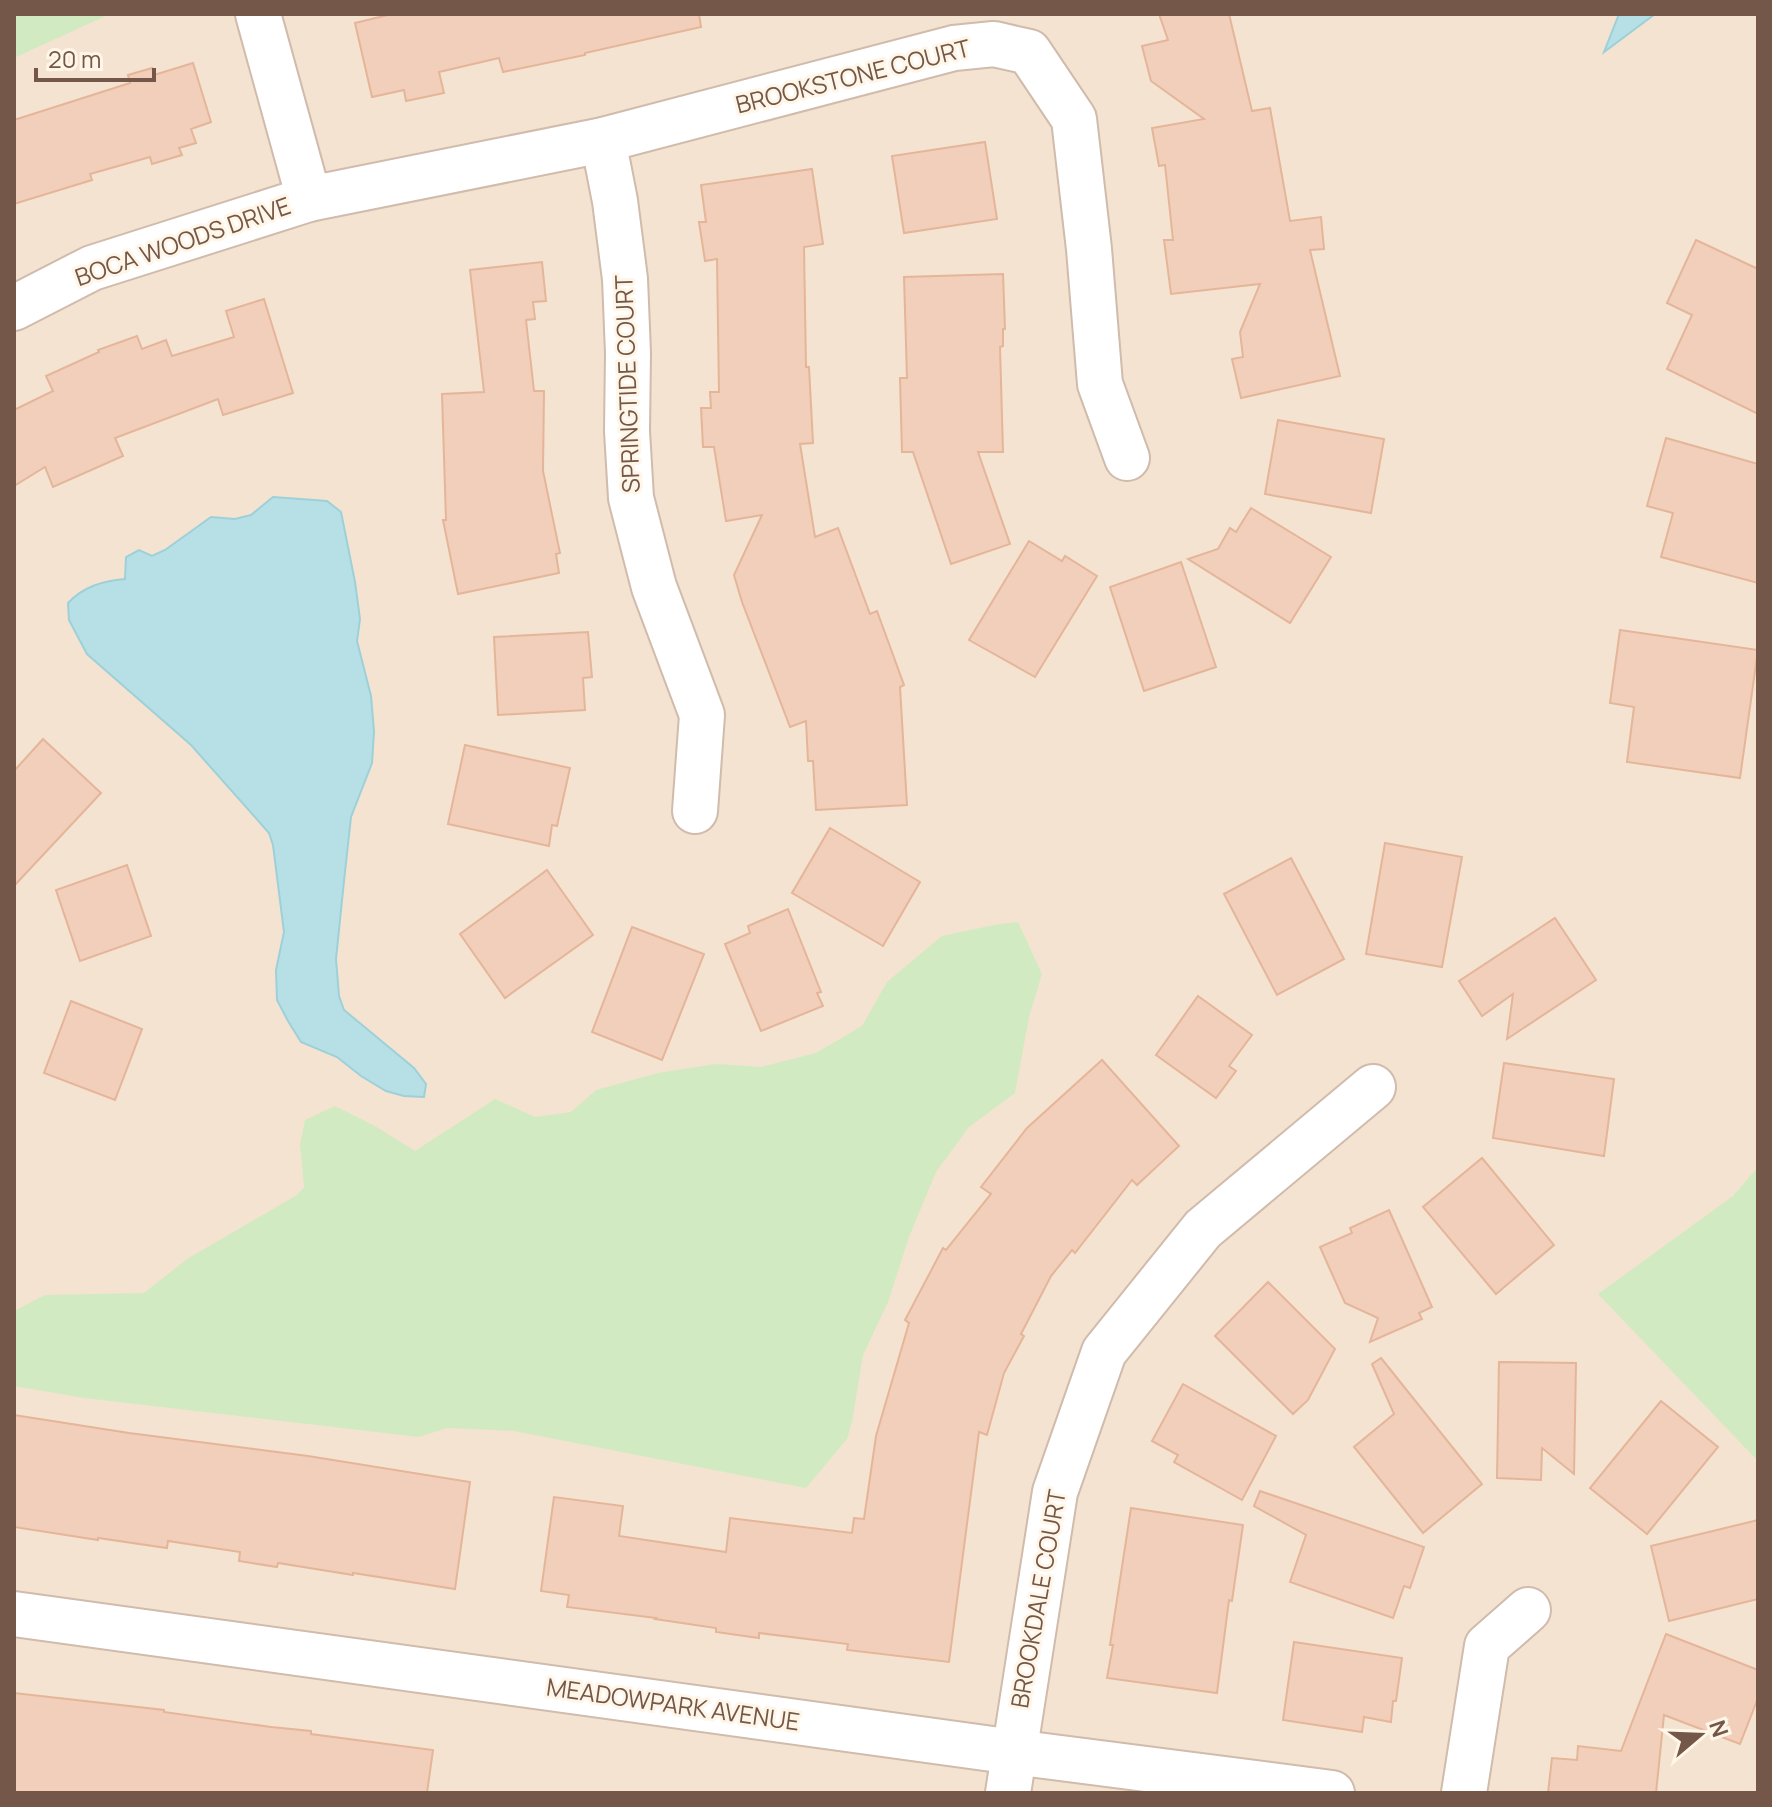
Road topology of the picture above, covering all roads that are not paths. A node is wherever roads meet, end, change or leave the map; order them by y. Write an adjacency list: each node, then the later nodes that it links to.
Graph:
1 (258, 14): 3 (street)
2 (603, 140): 3 (street, BROOKSTONE COURT); 5 (street, BROOKSTONE COURT); 6 (street, SPRINGTIDE COURT)
3 (309, 199): 4 (street, BOCA WOODS DRIVE)
4 (14, 308)
5 (1127, 458)
6 (695, 811)
7 (1373, 1087): 10 (street, BROOKDALE COURT)
8 (1528, 1610): 12 (street)
9 (14, 1614): 10 (street, MEADOWPARK AVENUE)
10 (1011, 1773): 11 (street, MEADOWPARK AVENUE)
11 (1332, 1793)
12 (1464, 1793)

